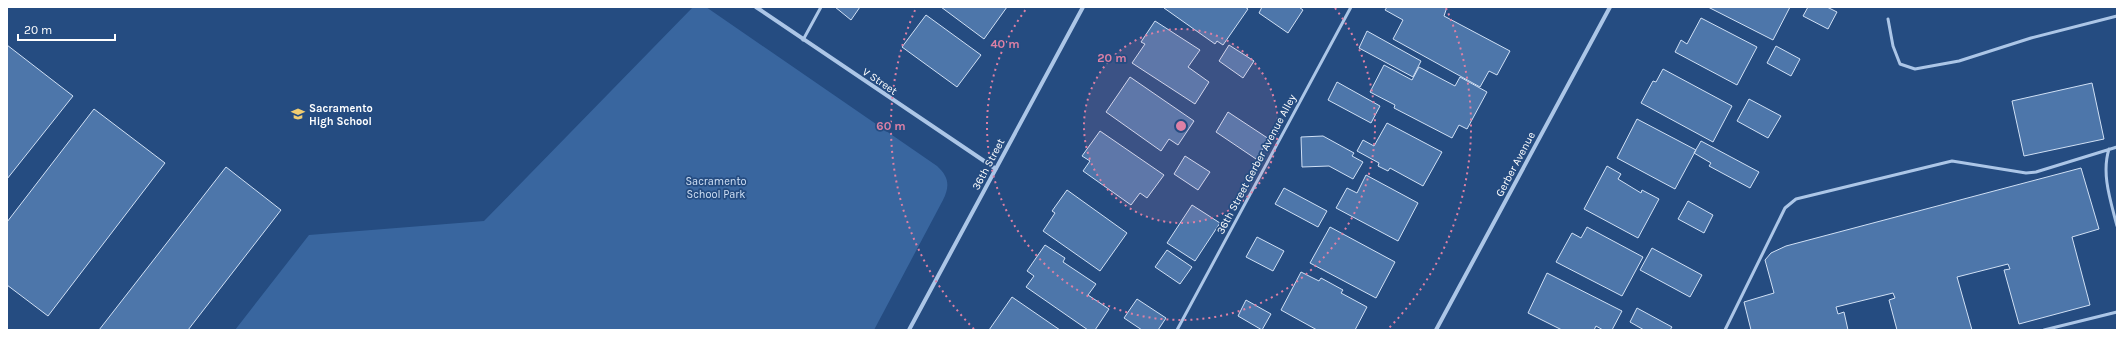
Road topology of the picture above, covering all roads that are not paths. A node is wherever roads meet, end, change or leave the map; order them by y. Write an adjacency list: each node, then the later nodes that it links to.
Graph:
1 (756, 7): 8 (street, V Street)
2 (821, 7): 8 (lane)
3 (1083, 7): 11 (street, 36th Street)
4 (1351, 7): 15 (lane, 36th Street Gerber Avenue Alley)
5 (1610, 7): 16 (street, Gerber Avenue)
6 (2117, 16): 7 (lane)
7 (1888, 19)
8 (803, 40): 11 (street, V Street)
9 (2117, 147): 10 (lane)
10 (2109, 149): 12 (lane); 17 (lane)
11 (996, 169): 14 (street, 36th Street)
12 (2117, 226)
13 (2117, 312): 18 (lane)
14 (909, 330)
15 (1177, 330)
16 (1436, 330)
17 (1725, 330)
18 (2044, 330)

